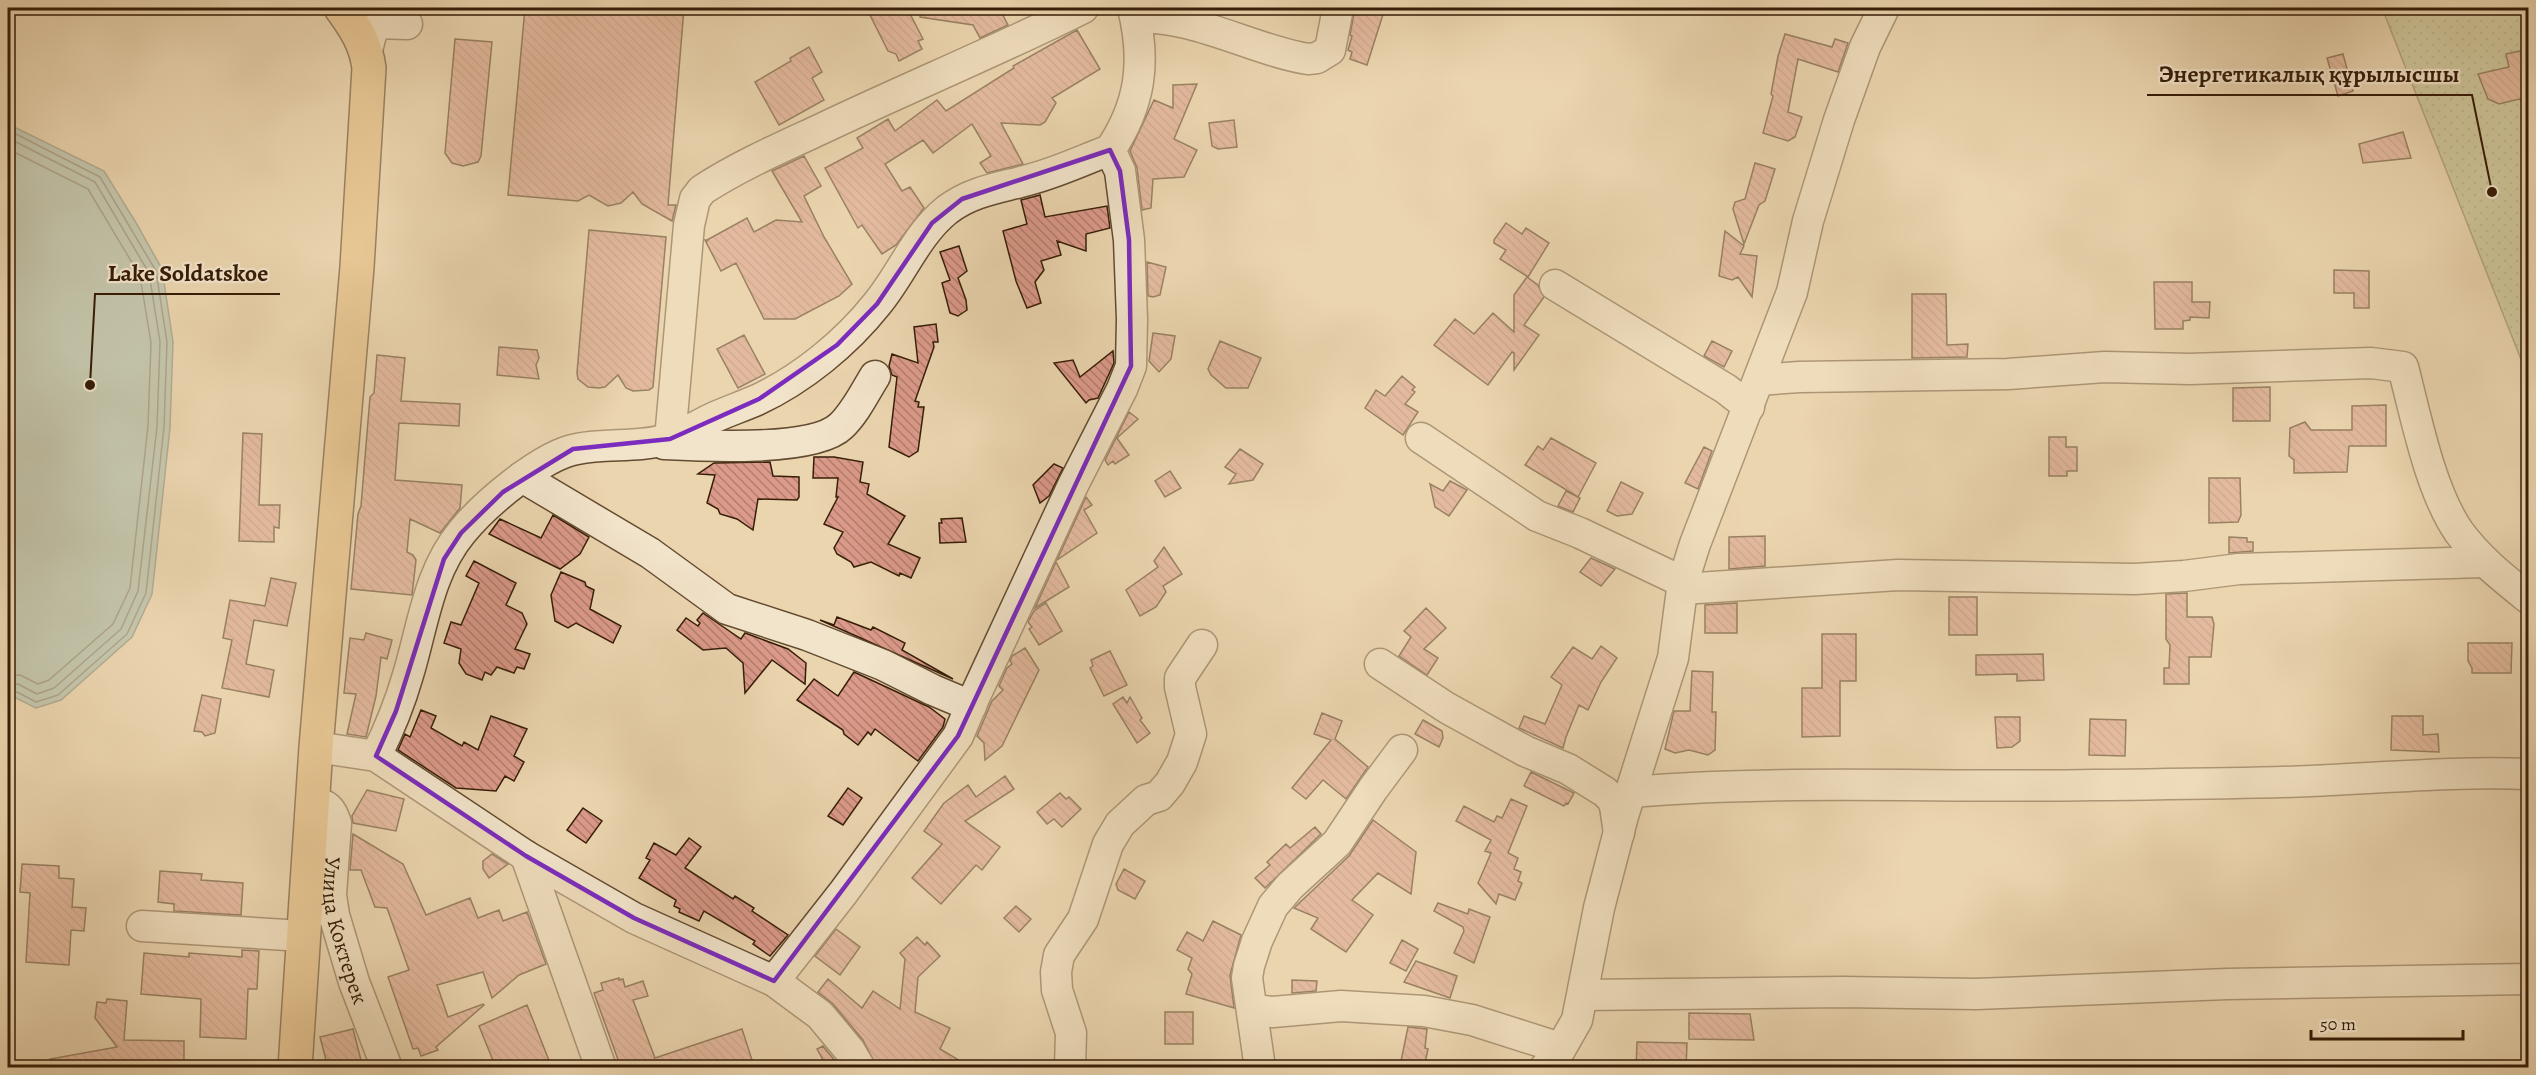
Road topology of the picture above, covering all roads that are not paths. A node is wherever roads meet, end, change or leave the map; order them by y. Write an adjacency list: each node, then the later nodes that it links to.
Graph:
1 (341, 8): 7 (main road)
2 (1083, 8): 14 (street)
3 (1338, 8): 5 (street)
4 (1884, 8): 11 (street)
5 (1135, 13): 8 (street)
6 (407, 24): 7 (street)
7 (373, 27): 22 (main road)
8 (1110, 150): 14 (street); 21 (street)
9 (1555, 285): 12 (street)
10 (875, 376): 14 (street)
11 (1759, 380): 12 (street); 16 (street)
12 (1749, 407): 17 (street)
13 (1421, 438): 17 (street)
14 (660, 441): 15 (street)
15 (522, 477): 21 (street); 24 (street)
16 (2485, 562): 17 (street); 18 (street)
17 (1683, 585): 26 (street)
18 (2529, 598)
19 (1202, 645): 41 (street)
20 (1380, 664): 28 (street)
21 (971, 706): 33 (street)
22 (316, 747): 24 (street); 27 (main road)
23 (1402, 750): 35 (street)
24 (376, 756): 29 (street)
25 (2529, 774): 26 (street)
26 (1631, 792): 28 (street)
27 (312, 801): 31 (main road); 38 (street, Улица Коктерек)
28 (1619, 833): 34 (street)
29 (526, 856): 33 (street); 39 (street)
30 (142, 926): 31 (street)
31 (303, 936): 37 (main road)
32 (2529, 979): 34 (street)
33 (774, 981): 40 (street)
34 (1583, 995): 36 (street)
35 (1253, 1010): 36 (street); 42 (street)
36 (1553, 1058)
37 (295, 1068)
38 (387, 1068)
39 (601, 1068)
40 (860, 1068)
41 (1070, 1068)
42 (1260, 1068)

